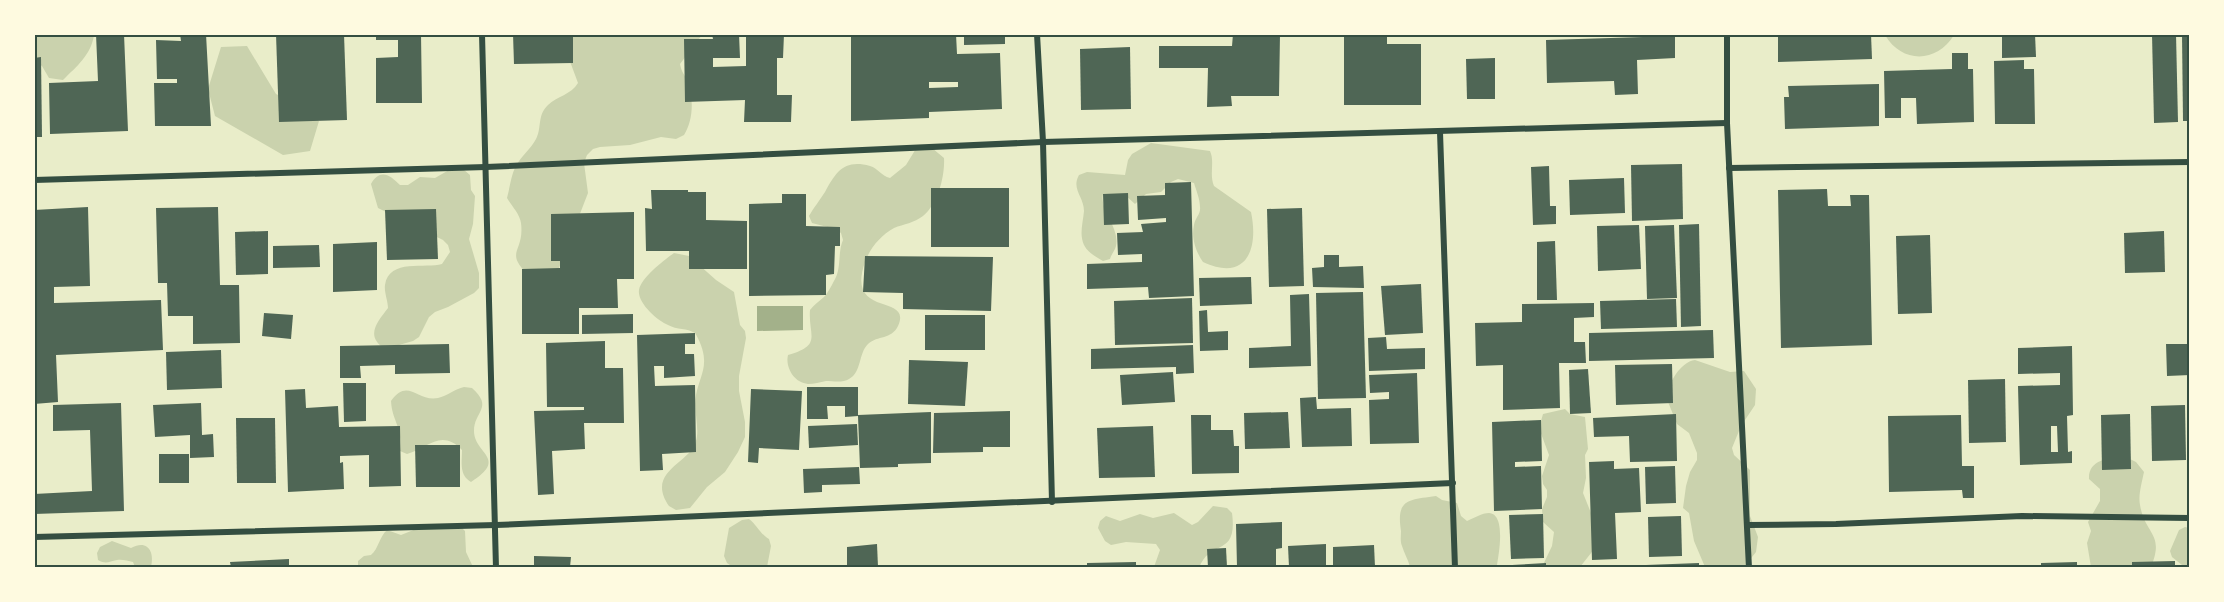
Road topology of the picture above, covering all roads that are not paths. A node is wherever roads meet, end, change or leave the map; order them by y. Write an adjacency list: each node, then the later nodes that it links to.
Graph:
1 (482, 34): 8 (street)
2 (1036, 34): 6 (street)
3 (1727, 34): 4 (street)
4 (1727, 123): 5 (street); 9 (street)
5 (1440, 132): 6 (street); 11 (street)
6 (1043, 142): 8 (street); 12 (street)
7 (2190, 162): 9 (street)
8 (486, 167): 10 (street); 14 (street)
9 (1729, 168): 15 (street)
10 (34, 180)
11 (1453, 483): 12 (street); 18 (street)
12 (1052, 502): 14 (street)
13 (2190, 518): 15 (street)
14 (496, 525): 16 (street); 17 (street)
15 (1747, 525): 19 (street)
16 (34, 537)
17 (496, 567)
18 (1455, 567)
19 (1749, 567)

